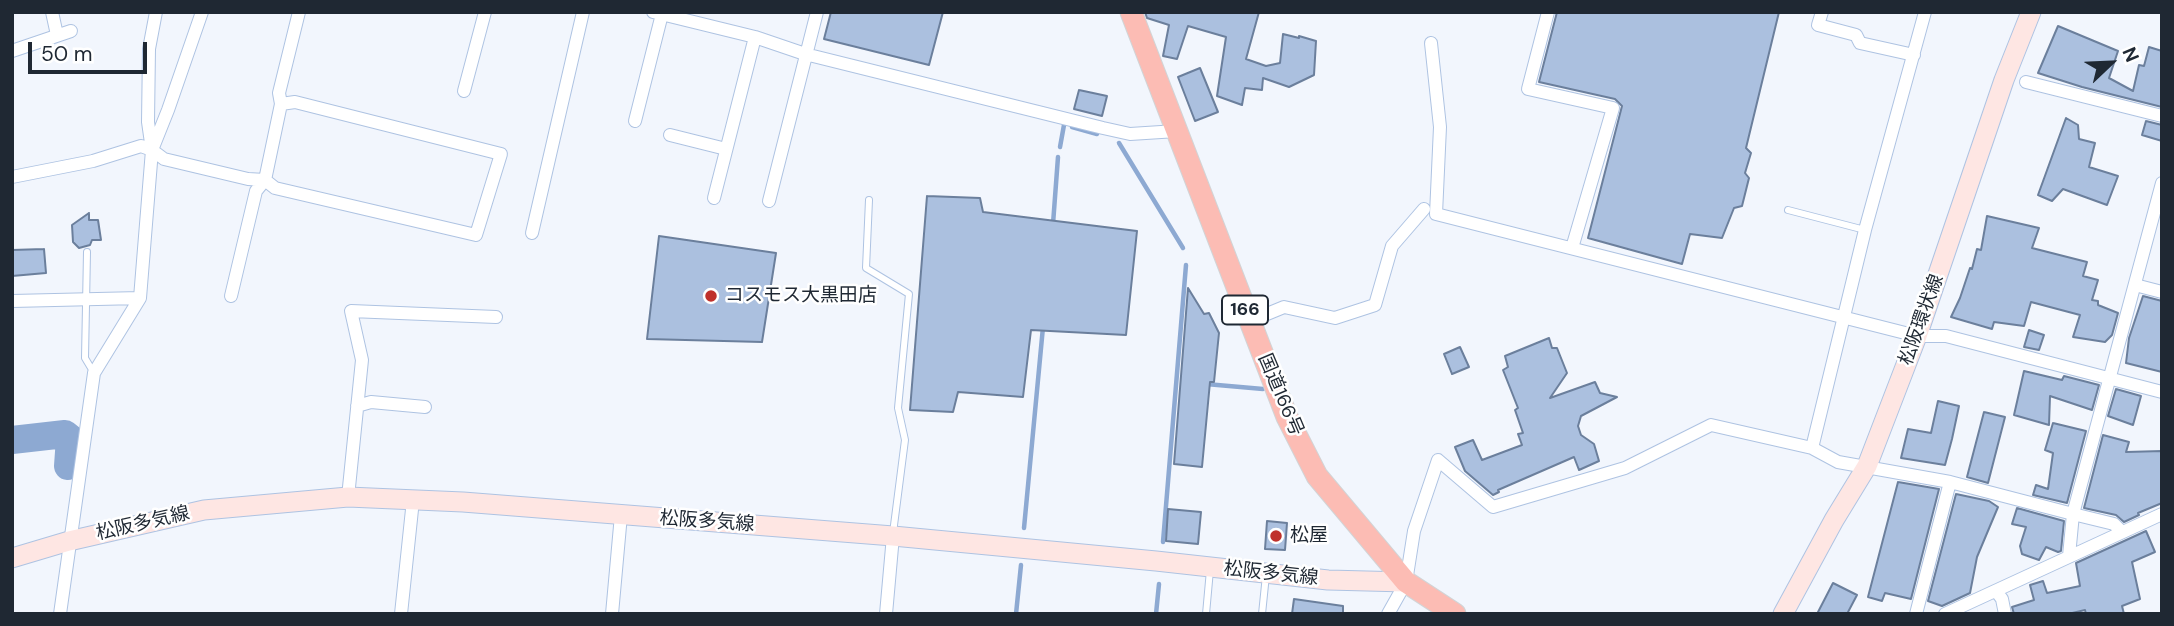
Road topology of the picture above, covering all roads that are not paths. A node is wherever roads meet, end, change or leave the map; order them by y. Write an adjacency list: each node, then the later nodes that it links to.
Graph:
1 (52, 12): 15 (street)
2 (156, 12): 29 (street)
3 (201, 12): 29 (street)
4 (299, 12): 23 (street)
5 (485, 12): 22 (street)
6 (583, 12): 40 (street)
7 (817, 12): 19 (street)
8 (1131, 12): 26 (highway, 国道166号 / 166)
9 (1548, 12): 41 (street)
10 (1822, 12): 20 (street)
11 (1925, 12): 20 (street)
12 (2031, 12): 52 (main road, 松阪環状線)
13 (657, 13): 16 (street); 25 (street)
14 (71, 31): 15 (street)
15 (57, 35): 18 (street)
16 (755, 37): 19 (street); 28 (street)
17 (1431, 43): 41 (street)
18 (12, 51)
19 (805, 54): 26 (street); 34 (street)
20 (1914, 55): 39 (street)
21 (2026, 82): 24 (street)
22 (464, 91)
23 (282, 104): 31 (street); 31 (street)
24 (2162, 116)
25 (635, 121)
26 (1177, 131): 51 (highway, 国道166号 / 166)
27 (670, 135): 28 (street)
28 (726, 149): 33 (street)
29 (152, 150): 30 (street); 31 (street); 46 (street)
30 (12, 177)
31 (265, 180): 45 (street)
32 (2162, 183): 36 (street)
33 (714, 198)
34 (769, 201)
35 (869, 201): 67 (lane)
36 (2159, 208): 43 (street)
37 (1424, 209): 51 (street)
38 (1788, 210): 39 (lane)
39 (1865, 230): 50 (street)
40 (532, 233)
41 (1572, 247): 50 (street)
42 (87, 252): 47 (lane)
43 (2135, 285): 44 (street); 54 (street)
44 (2162, 292)
45 (231, 296)
46 (140, 298): 47 (street); 53 (street)
47 (87, 300): 48 (street); 53 (lane)
48 (12, 301)
49 (496, 317): 56 (street)
50 (1845, 317): 52 (street); 58 (street)
51 (1250, 321): 73 (highway, 国道166号 / 166)
52 (1917, 336): 54 (street); 59 (main road, 松阪環状線)
53 (94, 373): 68 (street)
54 (2110, 379): 55 (street); 63 (street)
55 (2162, 392)
56 (357, 406): 57 (street); 61 (street)
57 (425, 407)
58 (1812, 448): 59 (street); 73 (street)
59 (1867, 466): 60 (street); 83 (main road, 松阪環状線)
60 (1950, 482): 63 (street); 84 (street)
61 (348, 497): 62 (main road, 松阪多気線); 68 (main road, 松阪多気線)
62 (412, 500): 65 (main road, 松阪多気線); 76 (street)
63 (2073, 514): 66 (street); 69 (street)
64 (2162, 514): 66 (street)
65 (621, 515): 67 (main road, 松阪多気線); 77 (street)
66 (2123, 532): 69 (street)
67 (893, 536): 71 (main road, 松阪多気線); 78 (street)
68 (69, 541): 70 (main road, 松阪多気線); 75 (street)
69 (2069, 556): 74 (street)
70 (12, 558)
71 (1210, 567): 72 (main road, 松阪多気線); 79 (lane)
72 (1266, 573): 73 (main road, 松阪多気線); 80 (lane)
73 (1406, 582): 81 (street); 82 (highway, 国道166号 / 166)
74 (1996, 591): 85 (street); 86 (street)
75 (60, 614)
76 (401, 614)
77 (612, 614)
78 (886, 614)
79 (1206, 614)
80 (1262, 614)
81 (1388, 614)
82 (1455, 614)
83 (1783, 614)
84 (1916, 614)
85 (1945, 614)
86 (2005, 614)

